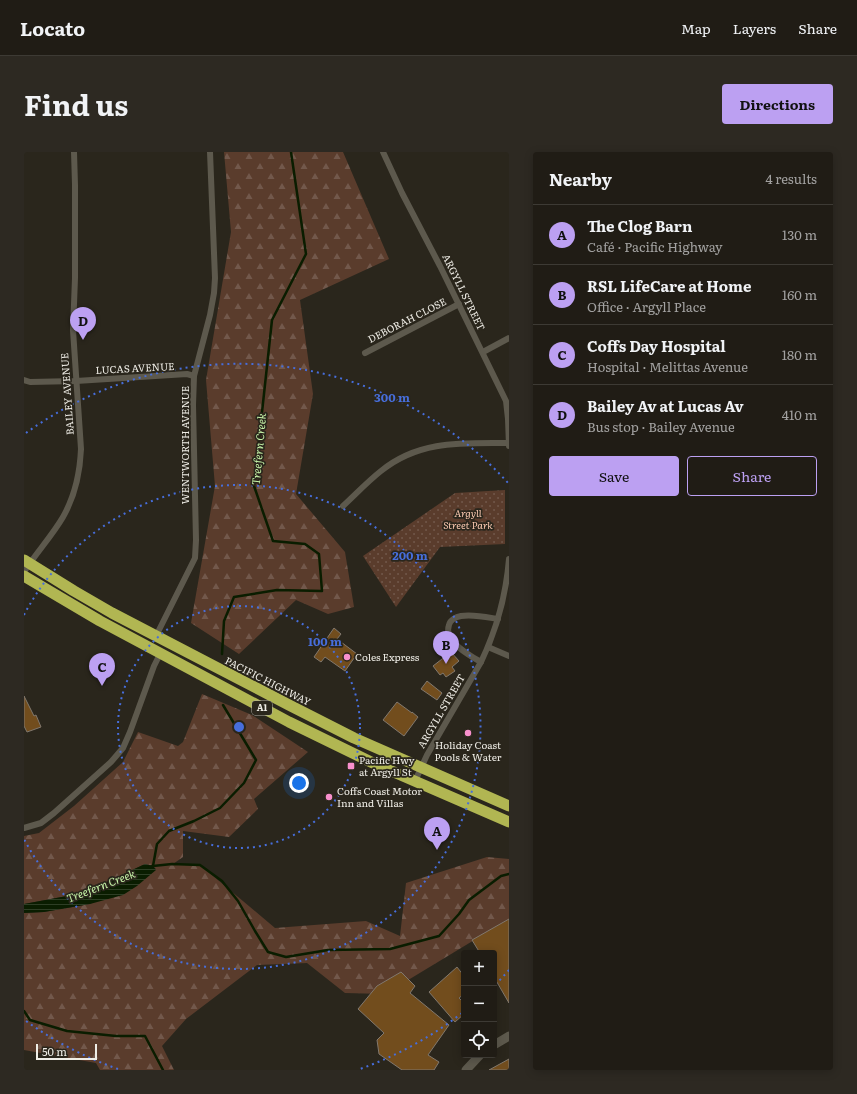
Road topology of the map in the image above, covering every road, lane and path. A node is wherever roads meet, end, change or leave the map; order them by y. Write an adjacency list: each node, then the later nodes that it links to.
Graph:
1 (74, 152): 10 (street, BAILEY AVENUE)
2 (210, 152): 8 (street, WENTWORTH AVENUE)
3 (383, 152): 4 (street, ARGYLL STREET)
4 (459, 304): 6 (street, ARGYLL STREET); 7 (street, DEBORAH CLOSE)
5 (509, 338): 6 (street)
6 (483, 352): 11 (street, ARGYLL STREET)
7 (365, 353)
8 (194, 376): 10 (street, LUCAS AVENUE); 18 (street, WENTWORTH AVENUE)
9 (24, 380): 10 (street, LUCAS AVENUE)
10 (76, 381): 15 (street, BAILEY AVENUE)
11 (509, 442): 12 (street, ARGYLL STREET); 13 (street)
12 (509, 446)
13 (343, 506)
14 (509, 559): 17 (street, ARGYLL STREET)
15 (26, 565): 18 (highway, PACIFIC HIGHWAY / A1)
16 (24, 576): 20 (highway, A1)
17 (498, 619): 19 (street, ARGYLL STREET); 22 (street)
18 (156, 636): 23 (highway, PACIFIC HIGHWAY / A1)
19 (488, 647): 21 (street); 22 (street, ARGYLL STREET)
20 (160, 654): 24 (highway, A1); 27 (street)
21 (509, 656)
22 (481, 662): 23 (street, ARGYLL STREET)
23 (421, 768): 24 (street, ARGYLL STREET); 25 (highway, PACIFIC HIGHWAY / A1)
24 (415, 781): 26 (highway, A1)
25 (509, 806)
26 (509, 822)
27 (24, 828)
28 (509, 1036): 29 (street)
29 (497, 1043)
30 (477, 1058): 31 (street)
31 (466, 1070)

